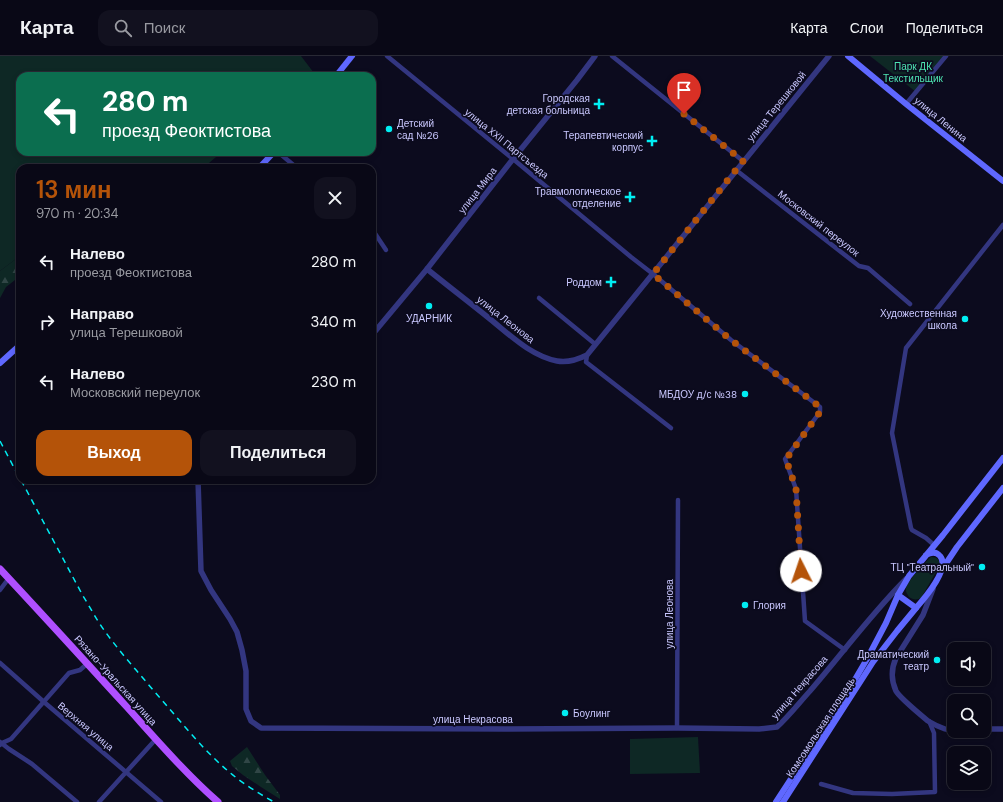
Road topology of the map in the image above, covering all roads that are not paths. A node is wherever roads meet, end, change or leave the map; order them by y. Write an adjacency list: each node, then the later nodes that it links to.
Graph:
1 (352, 56): 8 (main road)
2 (387, 56): 12 (street, улица XXII Партсъезда)
3 (596, 56): 12 (street, улица Мира)
4 (612, 56): 13 (street)
5 (829, 56): 13 (street, улица Терешковой)
6 (848, 56): 9 (main road, улица Ленина)
7 (946, 56): 9 (street)
8 (339, 72)
9 (906, 104): 17 (main road, улица Ленина)
10 (270, 156): 14 (main road)
11 (283, 156): 15 (street)
12 (513, 159): 21 (street, улица Мира); 22 (street, улица XXII Партсъезда)
13 (743, 161): 16 (street, улица Терешковой)
14 (263, 164)
15 (293, 164)
16 (736, 170): 22 (street, улица Терешковой); 24 (street, Московский переулок)
17 (1003, 182)
18 (1003, 225): 35 (street)
19 (376, 236): 20 (street)
20 (386, 250)
21 (428, 269): 25 (street, улица Мира); 28 (street, улица Леонова)
22 (653, 274): 26 (street, улица Терешковой); 47 (street, улица XXII Партсъезда)
23 (538, 298): 26 (street)
24 (910, 304)
25 (376, 329)
26 (595, 344): 28 (street, улица Терешковой)
27 (16, 349): 29 (main road)
28 (586, 355): 30 (street)
29 (0, 363)
30 (671, 428)
31 (1003, 458): 35 (main road)
32 (198, 484): 52 (street, улица Некрасова)
33 (1003, 488): 38 (main road)
34 (678, 500): 52 (street, улица Леонова)
35 (934, 545): 36 (main road)
36 (926, 555): 38 (main road); 39 (main road)
37 (0, 569): 40 (main road, Рязано-Уральская улица)
38 (942, 569): 41 (main road)
39 (909, 576): 43 (street, улица Некрасова); 44 (main road)
40 (9, 578): 42 (street); 49 (main road, Рязано-Уральская улица)
41 (933, 587): 45 (main road); 46 (street)
42 (0, 590)
43 (890, 595): 44 (street); 47 (street, улица Некрасова)
44 (898, 595): 45 (main road); 64 (main road)
45 (916, 608): 46 (street); 65 (main road, Комсомольская площадь)
46 (923, 615): 51 (street)
47 (845, 650): 52 (street, улица Некрасова)
48 (0, 663): 50 (street, Верхняя улица)
49 (88, 663): 50 (street); 56 (main road, Рязано-Уральская улица)
50 (44, 702): 57 (street); 58 (street, Верхняя улица)
51 (929, 721): 55 (street); 59 (street)
52 (677, 728)
53 (991, 729): 54 (street)
54 (1003, 729)
55 (947, 730)
56 (156, 739): 58 (street); 63 (main road, Рязано-Уральская улица)
57 (1, 743): 60 (street)
58 (126, 772): 61 (street); 62 (street, Верхняя улица)
59 (821, 784)
60 (77, 802)
61 (99, 802)
62 (161, 802)
63 (218, 802)
64 (776, 802)
65 (783, 802)

